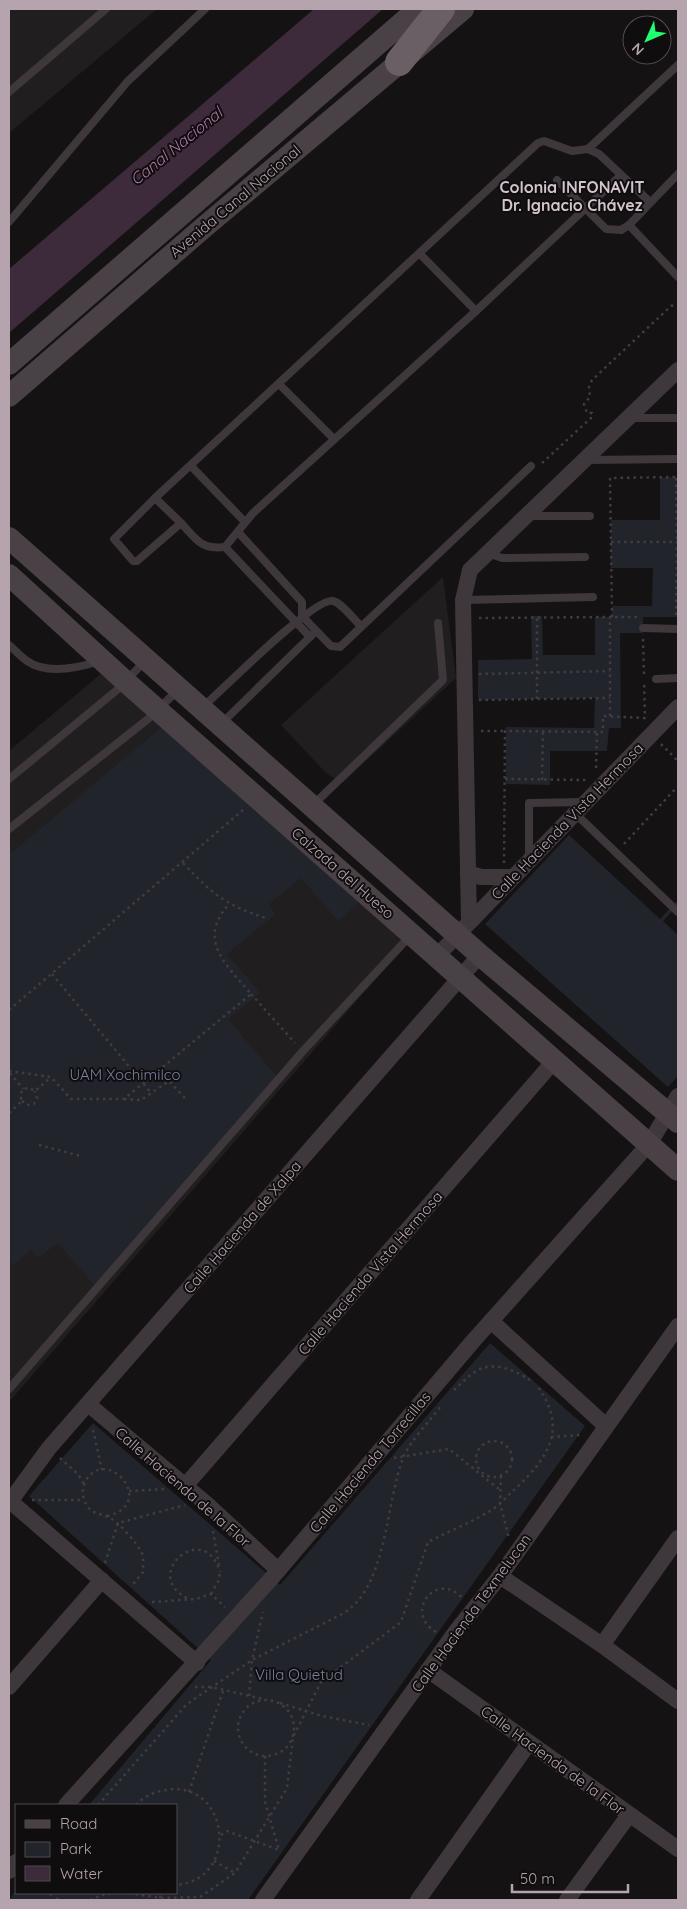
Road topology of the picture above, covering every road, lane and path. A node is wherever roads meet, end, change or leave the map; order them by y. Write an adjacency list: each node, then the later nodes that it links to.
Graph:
1 (106, 9): 8 (lane)
2 (205, 9): 15 (lane)
3 (418, 9): 21 (main road, Avenida Canal Nacional)
4 (442, 9): 6 (highway)
5 (463, 9): 6 (main road, Avenida Canal Nacional)
6 (399, 62): 24 (main road, Avenida Canal Nacional)
7 (678, 66): 9 (lane)
8 (9, 92)
9 (588, 149): 11 (lane); 17 (lane)
10 (678, 174): 13 (lane)
11 (621, 175): 13 (lane); 14 (lane)
12 (557, 180): 14 (lane)
13 (650, 202): 16 (lane)
14 (585, 208): 16 (lane); 20 (lane)
15 (9, 222)
16 (629, 224): 18 (lane)
17 (420, 254): 20 (lane); 23 (lane)
18 (678, 277)
19 (678, 304): 31 (path)
20 (476, 311): 27 (lane)
21 (9, 364)
22 (678, 370): 25 (street)
23 (279, 384): 27 (lane); 30 (lane)
24 (9, 396)
25 (628, 418): 26 (lane); 29 (street)
26 (678, 418)
27 (334, 439): 36 (lane)
28 (678, 459): 29 (lane)
29 (583, 460): 34 (street)
30 (191, 466): 33 (lane); 36 (lane)
31 (531, 466): 57 (lane)
32 (677, 478): 38 (path); 41 (path)
33 (155, 498): 37 (lane); 37 (lane)
34 (525, 516): 35 (lane); 44 (street)
35 (590, 516)
36 (244, 521): 39 (lane)
37 (181, 523): 43 (lane)
38 (677, 527): 42 (path)
39 (238, 532): 43 (lane); 50 (lane)
40 (9, 538): 64 (main road, Calzada del Hueso)
41 (611, 542): 42 (path); 52 (path)
42 (677, 542): 46 (path)
43 (225, 547): 55 (lane)
44 (487, 552): 45 (lane); 49 (street)
45 (585, 557)
46 (678, 564): 54 (path)
47 (9, 575): 63 (main road, Calzada del Hueso)
48 (593, 597): 49 (lane)
49 (463, 600): 104 (street)
50 (302, 616): 55 (lane); 57 (lane); 61 (lane)
51 (537, 616): 52 (path); 58 (path); 67 (path)
52 (611, 617): 59 (path); 66 (path)
53 (668, 617): 54 (path)
54 (677, 617)
55 (296, 622): 61 (lane); 80 (lane)
56 (438, 623): 98 (lane)
57 (361, 626): 61 (lane)
58 (477, 626)
59 (643, 629): 60 (lane); 82 (path)
60 (678, 629)
61 (313, 634): 84 (lane)
62 (9, 645): 63 (lane)
63 (102, 660): 71 (main road, Calzada del Hueso)
64 (146, 660): 71 (lane); 73 (main road, Calzada del Hueso)
65 (478, 667): 68 (path)
66 (610, 670): 67 (path); 75 (path)
67 (537, 671): 68 (path); 76 (path)
68 (478, 674): 72 (path)
69 (678, 678): 70 (lane)
70 (656, 679)
71 (126, 682): 81 (main road, Calzada del Hueso); 91 (lane)
72 (478, 683)
73 (178, 689): 80 (main road, Calzada del Hueso); 81 (lane)
74 (478, 691): 77 (path)
75 (610, 698): 76 (path); 82 (path)
76 (537, 699): 77 (path)
77 (478, 700): 78 (path)
78 (478, 707)
79 (678, 707): 96 (street, Calle Hacienda Vista Hermosa)
80 (201, 709): 84 (main road, Calzada del Hueso)
81 (158, 710): 100 (lane); 110 (main road, Calzada del Hueso)
82 (610, 716): 87 (path)
83 (479, 723): 85 (path)
84 (219, 725): 98 (main road, Calzada del Hueso)
85 (505, 731): 86 (path); 92 (path)
86 (543, 731): 87 (path); 93 (path)
87 (597, 732): 90 (path)
88 (658, 741): 89 (path)
89 (678, 761)
90 (596, 771)
91 (9, 779)
92 (505, 779): 93 (path); 105 (path)
93 (542, 780): 94 (path)
94 (587, 780)
95 (678, 786): 101 (path)
96 (584, 802): 102 (street, Calle Hacienda Vista Hermosa); 102 (lane)
97 (250, 804): 103 (path)
98 (311, 807): 109 (main road, Calzada del Hueso)
99 (581, 819): 101 (lane)
100 (9, 829)
101 (616, 852): 107 (lane)
102 (529, 860): 105 (street, Calle Hacienda Vista Hermosa)
103 (183, 863): 106 (path); 113 (path)
104 (468, 873): 105 (street); 109 (street)
105 (508, 873): 109 (street, Calle Hacienda Vista Hermosa)
106 (229, 904): 108 (path); 115 (path)
107 (678, 912)
108 (269, 919)
109 (463, 928): 111 (main road, Calzada del Hueso); 112 (street, Calle Hacienda Vista Hermosa)
110 (412, 934): 112 (main road, Calzada del Hueso); 117 (lane)
111 (480, 955): 114 (street, Calle Hacienda de Xalpa); 128 (main road, Calzada del Hueso)
112 (437, 956): 114 (main road, Calzada del Hueso)
113 (52, 974): 116 (path); 121 (path)
114 (460, 977): 118 (main road, Calzada del Hueso); 139 (street, Calle Hacienda de Xalpa)
115 (251, 994): 117 (path); 121 (path)
116 (9, 1010)
117 (303, 1051): 136 (lane)
118 (554, 1060): 130 (main road, Calzada del Hueso); 148 (street, Calle Hacienda Vista Hermosa)
119 (9, 1072): 120 (path); 122 (path)
120 (51, 1077): 123 (path); 125 (path)
121 (143, 1084): 124 (path); 125 (path)
122 (23, 1089): 123 (path); 127 (path)
123 (35, 1091): 127 (path)
124 (152, 1094): 125 (path); 126 (path)
125 (124, 1099)
126 (186, 1099)
127 (22, 1101): 129 (path)
128 (675, 1111): 130 (street, Calle Hacienda Torrecillas)
129 (9, 1113)
130 (649, 1144): 133 (main road, Calzada del Hueso); 134 (street, Calle Hacienda Torrecillas)
131 (39, 1145): 132 (path)
132 (81, 1156)
133 (678, 1170)
134 (491, 1321): 140 (street); 144 (street, Calle Hacienda Torrecillas)
135 (678, 1326): 140 (street, Calle Hacienda Texmelucan)
136 (9, 1389)
137 (449, 1396): 141 (path)
138 (444, 1401): 143 (path)
139 (88, 1404): 142 (street, Calle Hacienda de Xalpa); 145 (path); 148 (street, Calle Hacienda de la Flor)
140 (603, 1430): 141 (path); 158 (street, Calle Hacienda Texmelucan)
141 (551, 1437): 154 (path)
142 (49, 1448): 147 (path); 152 (street, Calle Hacienda de Xalpa)
143 (403, 1457): 144 (path); 149 (path); 170 (path)
144 (373, 1458): 160 (street, Calle Hacienda Torrecillas)
145 (102, 1470): 147 (path); 150 (path)
146 (501, 1476): 146 (path); 149 (path)
147 (84, 1484): 151 (path)
148 (185, 1486): 150 (path); 153 (street, Calle Hacienda de la Flor)
149 (500, 1490): 154 (path)
150 (129, 1491): 155 (path)
151 (83, 1500): 152 (path); 155 (path)
152 (10, 1502): 162 (street)
153 (205, 1503): 156 (path); 159 (path); 160 (street, Calle Hacienda de la Flor)
154 (500, 1503): 158 (path); 181 (path)
155 (107, 1516): 156 (path)
156 (118, 1523): 162 (path); 163 (path)
157 (678, 1538): 169 (street)
158 (514, 1556): 161 (street, Calle Hacienda Texmelucan)
159 (220, 1572): 164 (path); 165 (path)
160 (274, 1575): 167 (street, Calle Hacienda Torrecillas); 170 (path)
161 (500, 1576): 168 (street, Calle Hacienda Texmelucan); 169 (street)
162 (102, 1580): 166 (street); 173 (street)
163 (137, 1580)
164 (211, 1594): 165 (path); 167 (path)
165 (188, 1598): 166 (path)
166 (130, 1605): 171 (street)
167 (237, 1618): 171 (street, Calle Hacienda Torrecillas)
168 (461, 1625): 168 (path); 172 (street, Calle Hacienda Texmelucan)
169 (602, 1645): 179 (street)
170 (252, 1660): 175 (path); 177 (path)
171 (197, 1662): 174 (street, Calle Hacienda Torrecillas)
172 (428, 1670): 182 (street, Calle Hacienda Texmelucan); 183 (street, Calle Hacienda de la Flor)
173 (9, 1687)
174 (175, 1687): 175 (path); 186 (street, Calle Hacienda Torrecillas)
175 (212, 1687): 176 (path); 187 (path)
176 (223, 1691): 177 (path); 185 (path)
177 (249, 1696): 178 (path)
178 (267, 1700): 180 (path); 184 (path)
179 (678, 1701)
180 (276, 1702): 181 (path); 184 (path)
181 (306, 1711): 182 (path); 190 (path)
182 (386, 1728): 194 (street, Calle Hacienda Texmelucan)
183 (529, 1743): 189 (street, Calle Hacienda de la Flor); 204 (street)
184 (265, 1756): 190 (path)
185 (189, 1792): 188 (path); 191 (path)
186 (67, 1804)
187 (99, 1804)
188 (137, 1804)
189 (629, 1815): 193 (street, Calle Hacienda de la Flor); 205 (street)
190 (269, 1816): 192 (path); 194 (path)
191 (220, 1835): 192 (path); 195 (path)
192 (256, 1840): 194 (path); 196 (path)
193 (678, 1849)
194 (286, 1854): 203 (street, Calle Hacienda Texmelucan)
195 (214, 1861): 196 (path); 197 (path)
196 (234, 1873): 201 (path)
197 (178, 1885)
198 (105, 1894): 202 (path)
199 (135, 1894): 201 (path)
200 (161, 1894): 201 (path)
201 (160, 1898)
202 (90, 1900)
203 (263, 1900)
204 (418, 1900)
205 (567, 1900)

